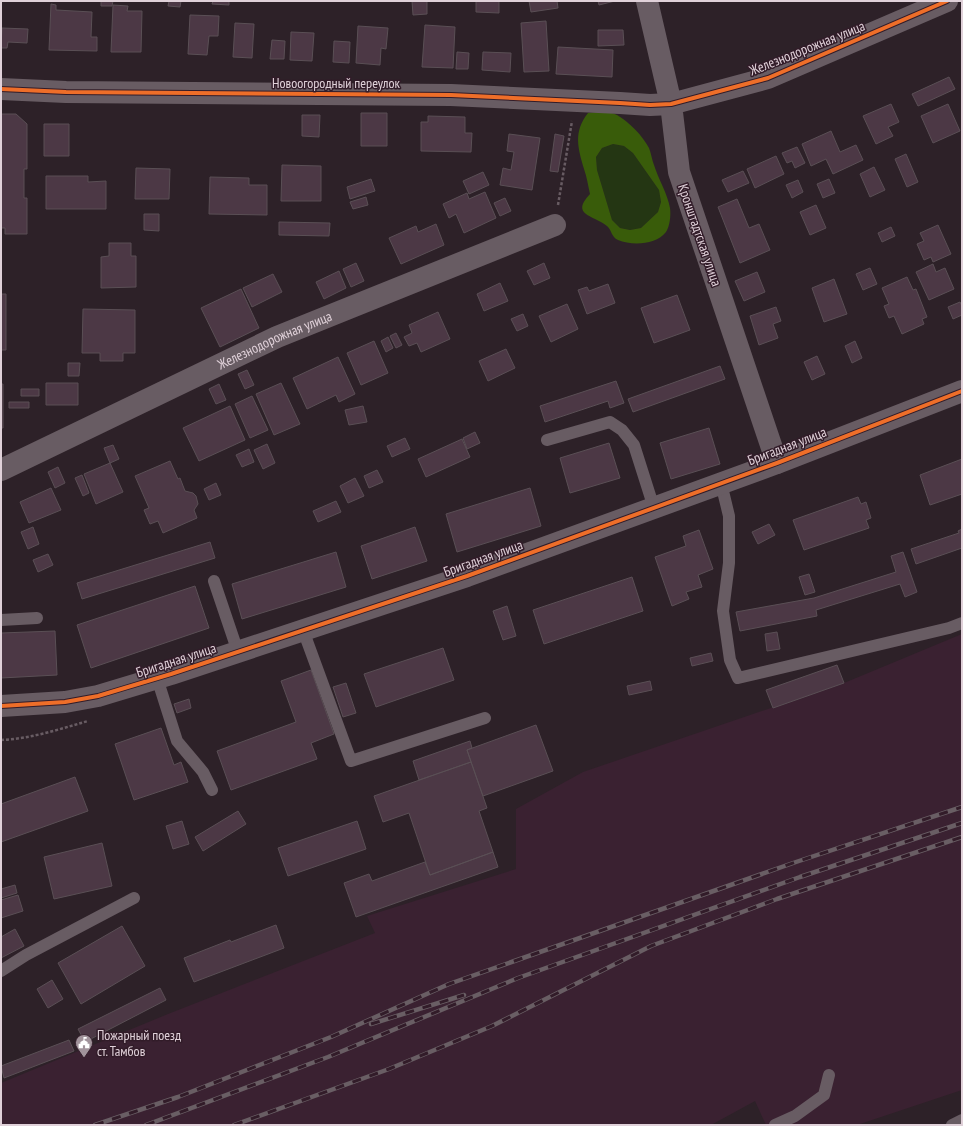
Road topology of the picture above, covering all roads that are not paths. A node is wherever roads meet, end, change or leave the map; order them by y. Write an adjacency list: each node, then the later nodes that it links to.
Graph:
1 (647, 1): 4 (street, Кронштадтская улица)
2 (947, 1): 4 (street, Железнодорожная улица)
3 (1, 89): 4 (street, Новоогородный переулок)
4 (671, 104): 8 (street, Кронштадтская улица)
5 (555, 225): 9 (street, Железнодорожная улица)
6 (962, 391): 8 (street, Бригадная улица)
7 (548, 440): 11 (lane)
8 (777, 463): 10 (street, Бригадная улица)
9 (1, 470)
10 (721, 483): 11 (street, Бригадная улица); 15 (lane)
11 (654, 508): 16 (street, Бригадная улица)
12 (214, 582): 17 (lane)
13 (37, 618): 14 (lane)
14 (1, 620)
15 (962, 623)
16 (303, 630): 17 (street, Бригадная улица); 20 (lane)
17 (238, 652): 18 (street, Бригадная улица)
18 (157, 678): 19 (street, Бригадная улица); 21 (lane)
19 (1, 706)
20 (485, 718)
21 (212, 790)
22 (134, 898): 23 (lane)
23 (1, 971)
24 (830, 1075): 26 (lane)
25 (962, 1120): 27 (lane)
26 (775, 1125)
27 (952, 1125)

